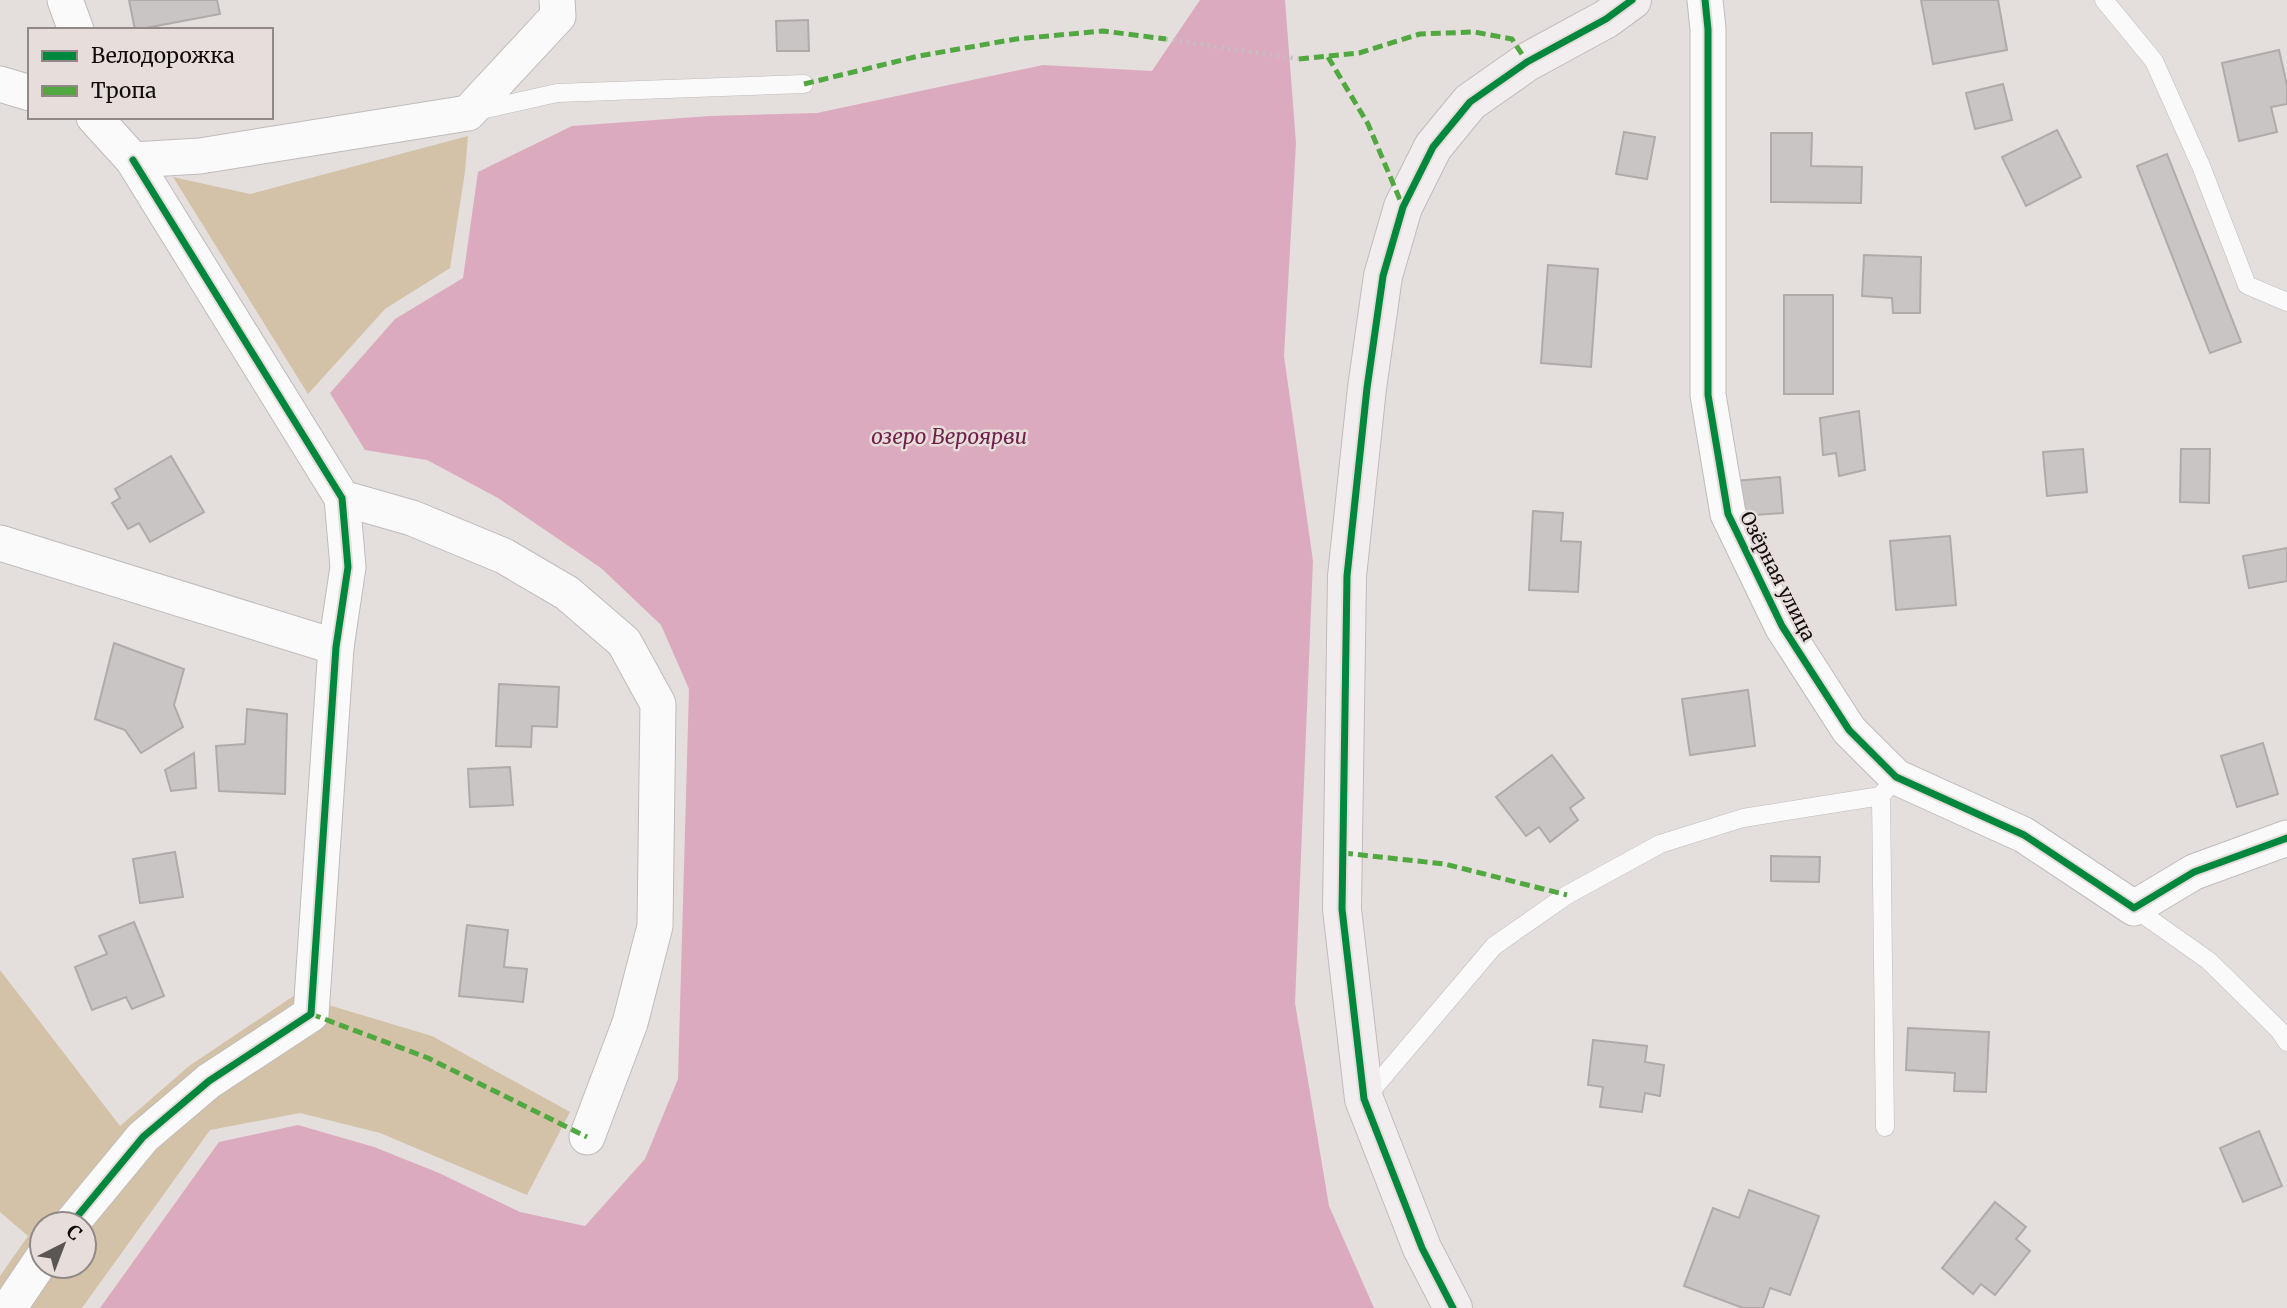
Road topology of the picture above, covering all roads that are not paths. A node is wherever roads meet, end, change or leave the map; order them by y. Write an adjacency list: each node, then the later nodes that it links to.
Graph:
1 (65, 0): 6 (street)
2 (557, 0): 10 (street)
3 (1632, 0): 21 (street)
4 (1705, 0): 17 (street, Озёрная улица)
5 (2104, 0): 13 (lane)
6 (75, 28)
7 (0, 84): 9 (street)
8 (804, 84): 10 (lane)
9 (28, 92)
10 (468, 113): 12 (street)
11 (96, 119): 12 (street)
12 (134, 160): 14 (street)
13 (2287, 302)
14 (342, 498): 16 (street); 23 (street)
15 (0, 543): 16 (street)
16 (336, 647): 24 (street)
17 (1889, 786): 19 (street, Озёрная улица); 21 (lane); 22 (lane)
18 (2287, 838): 19 (street)
19 (2134, 908): 20 (lane)
20 (2287, 1042)
21 (1364, 1099): 27 (street)
22 (1885, 1127)
23 (587, 1138)
24 (83, 1210)
25 (28, 1280): 26 (street)
26 (9, 1308)
27 (1453, 1308)

